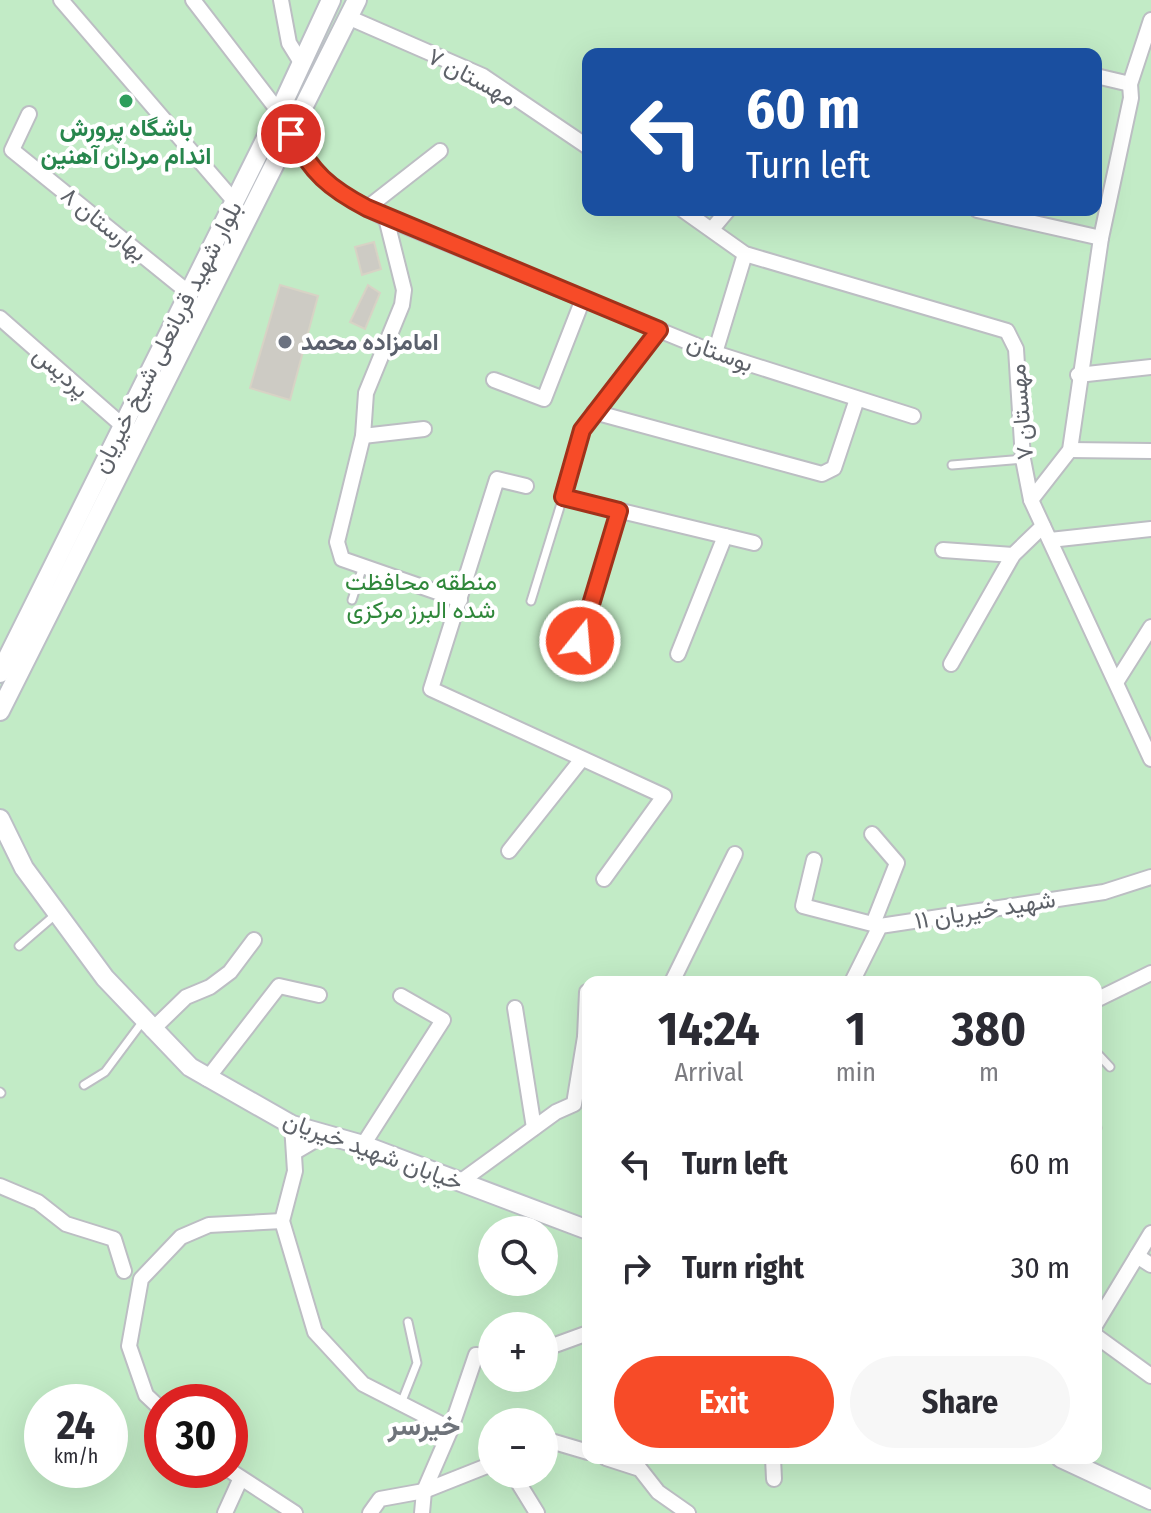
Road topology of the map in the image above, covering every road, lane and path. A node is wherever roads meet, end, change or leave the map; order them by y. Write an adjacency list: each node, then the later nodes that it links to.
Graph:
1 (61, 0): 16 (street)
2 (193, 0): 11 (street)
3 (281, 0): 8 (street)
4 (331, 0): 8 (street, بلوار شهید قربانعلی شیخ خیریان)
5 (357, 0): 6 (street)
6 (350, 18): 13 (street); 14 (street, مهستان ۷)
7 (1151, 20): 10 (street)
8 (302, 64): 11 (street, بلوار شهید قربانعلی شیخ خیریان)
9 (1102, 77): 10 (street)
10 (1130, 84): 23 (street)
11 (279, 112): 16 (street, بلوار شهید قربانعلی شیخ خیریان)
12 (29, 114): 25 (street, بهارستان ۸)
13 (291, 134): 17 (street, بوستان); 25 (street)
14 (582, 143)
15 (440, 151): 17 (street)
16 (235, 202): 25 (street, بلوار شهید قربانعلی شیخ خیریان)
17 (367, 208): 21 (street, بوستان)
18 (692, 216): 22 (street, مهستان ۷)
19 (723, 216): 22 (street)
20 (1004, 216): 23 (street)
21 (386, 218): 26 (street, بوستان); 38 (street)
22 (712, 229): 24 (street, مهستان ۷)
23 (1101, 238): 31 (street)
24 (745, 254): 29 (street); 41 (street, مهستان ۷)
25 (198, 298): 36 (street, بلوار شهید قربانعلی شیخ خیریان); 57 (street)
26 (583, 299): 28 (street, بوستان); 32 (street)
27 (0, 318): 36 (street, پردیس)
28 (659, 330): 29 (street, بوستان); 34 (street)
29 (715, 353): 33 (street, بوستان)
30 (1151, 367): 31 (street)
31 (1078, 375): 39 (street)
32 (494, 380)
33 (857, 399): 34 (street); 35 (street, بوستان)
34 (594, 412): 44 (street)
35 (913, 416)
36 (123, 426): 57 (street, بلوار شهید قربانعلی شیخ خیریان)
37 (424, 429): 38 (street)
38 (363, 436): 53 (street)
39 (1070, 450): 40 (street); 45 (street)
40 (1151, 451)
41 (1023, 459): 42 (lane); 45 (street, مهستان ۷)
42 (952, 465)
43 (526, 486): 55 (street)
44 (563, 497): 46 (street); 56 (lane)
45 (1031, 500): 48 (street, مهستان ۷)
46 (619, 511): 49 (street); 59 (street)
47 (1151, 529): 48 (street)
48 (1047, 533): 52 (street); 63 (street, مهستان ۷)
49 (725, 536): 50 (street); 60 (street)
50 (754, 543)
51 (943, 550): 52 (street)
52 (1013, 555): 61 (street)
53 (363, 566): 54 (lane); 55 (street)
54 (352, 600)
55 (460, 600): 65 (street)
56 (531, 601)
57 (38, 615): 62 (street, بلوار شهید قربانعلی شیخ خیریان); 64 (street)
58 (1151, 627): 63 (street)
59 (580, 641)
60 (678, 654)
61 (951, 664)
62 (0, 673)
63 (1117, 681): 66 (street)
64 (0, 711)
65 (582, 759): 69 (street); 73 (street)
66 (1151, 759)
67 (0, 819): 74 (street, خیابان شهید خیریان)
68 (872, 834): 75 (street)
69 (509, 851)
70 (735, 854): 79 (street)
71 (814, 860): 75 (street)
72 (1151, 877): 75 (street, شهید خیریان ۱۱)
73 (604, 879)
74 (56, 913): 77 (lane); 85 (street, خیابان شهید خیریان)
75 (876, 925): 80 (street, شهید خیریان ۱۱)
76 (254, 940): 85 (street)
77 (19, 946)
78 (1151, 973): 83 (street)
79 (675, 976)
80 (855, 976)
81 (319, 995): 88 (street)
82 (401, 996): 94 (street)
83 (1102, 997)
84 (515, 1008): 92 (street)
85 (147, 1026): 88 (street, خیابان شهید خیریان); 89 (lane)
86 (1102, 1058): 87 (lane)
87 (1110, 1067)
88 (207, 1079): 91 (street, خیابان شهید خیریان)
89 (84, 1085)
90 (581, 1106): 92 (street)
91 (292, 1125): 93 (street, خیابان شهید خیریان); 95 (street)
92 (534, 1128): 96 (street)
93 (324, 1135): 94 (street, خیابان شهید خیریان); 95 (street)
94 (363, 1145): 96 (street, خیابان شهید خیریان)
95 (295, 1152): 98 (street)
96 (460, 1182): 99 (street, خیابان شهید خیریان)
97 (0, 1186): 103 (street)
98 (282, 1221): 111 (street); 112 (street)
99 (582, 1228)
100 (1151, 1233): 101 (street)
101 (1137, 1256): 102 (street); 104 (street)
102 (1151, 1265)
103 (124, 1271)
104 (1102, 1314)
105 (408, 1322): 112 (lane)
106 (582, 1335): 108 (street)
107 (1102, 1340): 110 (street)
108 (558, 1344)
109 (478, 1355): 113 (street)
110 (1151, 1376)
111 (144, 1389)
112 (402, 1401): 113 (street)
113 (451, 1429): 124 (street)
114 (558, 1443): 115 (street)
115 (582, 1450)
116 (625, 1464): 131 (street)
117 (773, 1464): 120 (street)
118 (1074, 1464): 125 (street)
119 (478, 1470): 124 (street)
120 (774, 1479)
121 (248, 1484): 127 (street)
122 (231, 1488): 126 (street)
123 (522, 1488): 130 (street)
124 (424, 1491): 128 (street); 129 (street)
125 (1151, 1500)
126 (225, 1513)
127 (295, 1513)
128 (370, 1513)
129 (422, 1513)
130 (537, 1513)
131 (688, 1513)

